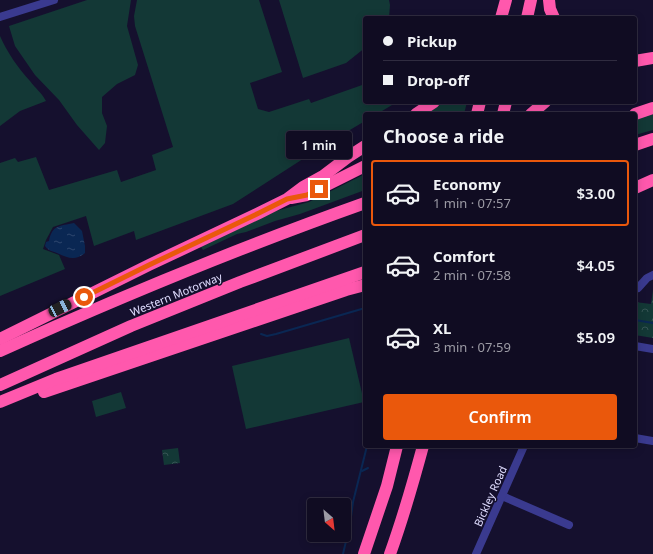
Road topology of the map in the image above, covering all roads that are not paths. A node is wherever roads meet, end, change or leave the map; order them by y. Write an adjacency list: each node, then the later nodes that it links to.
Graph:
1 (506, 0): 5 (highway)
2 (531, 0): 6 (highway)
3 (549, 0): 7 (highway)
4 (48, 1): 8 (street)
5 (502, 16)
6 (527, 16)
7 (553, 16)
8 (0, 17)
9 (653, 50): 10 (highway)
10 (637, 53)
11 (653, 58): 12 (highway)
12 (637, 61)
13 (431, 104): 16 (highway)
14 (543, 104): 17 (highway)
15 (653, 108): 18 (highway)
16 (419, 112)
17 (533, 112)
18 (637, 113)
19 (653, 139): 20 (highway)
20 (637, 144)
21 (363, 147): 25 (highway)
22 (363, 167): 25 (highway)
23 (653, 180): 24 (highway)
24 (637, 187)
25 (287, 199): 32 (highway)
26 (363, 204): 35 (highway, Western Motorway)
27 (363, 236): 36 (highway, Western Motorway)
28 (363, 273): 37 (highway)
29 (653, 275): 31 (street)
30 (363, 286): 38 (highway)
31 (638, 288)
32 (0, 338)
33 (637, 346): 34 (street)
34 (653, 349)
35 (0, 352)
36 (0, 385)
37 (0, 402)
38 (0, 408)
39 (637, 438): 40 (street)
40 (653, 441)
41 (396, 448): 46 (highway)
42 (422, 448): 47 (highway)
43 (523, 448): 44 (street, Bickley Road)
44 (502, 496): 45 (street); 48 (street, Bickley Road)
45 (569, 525)
46 (364, 554)
47 (390, 554)
48 (476, 554)

